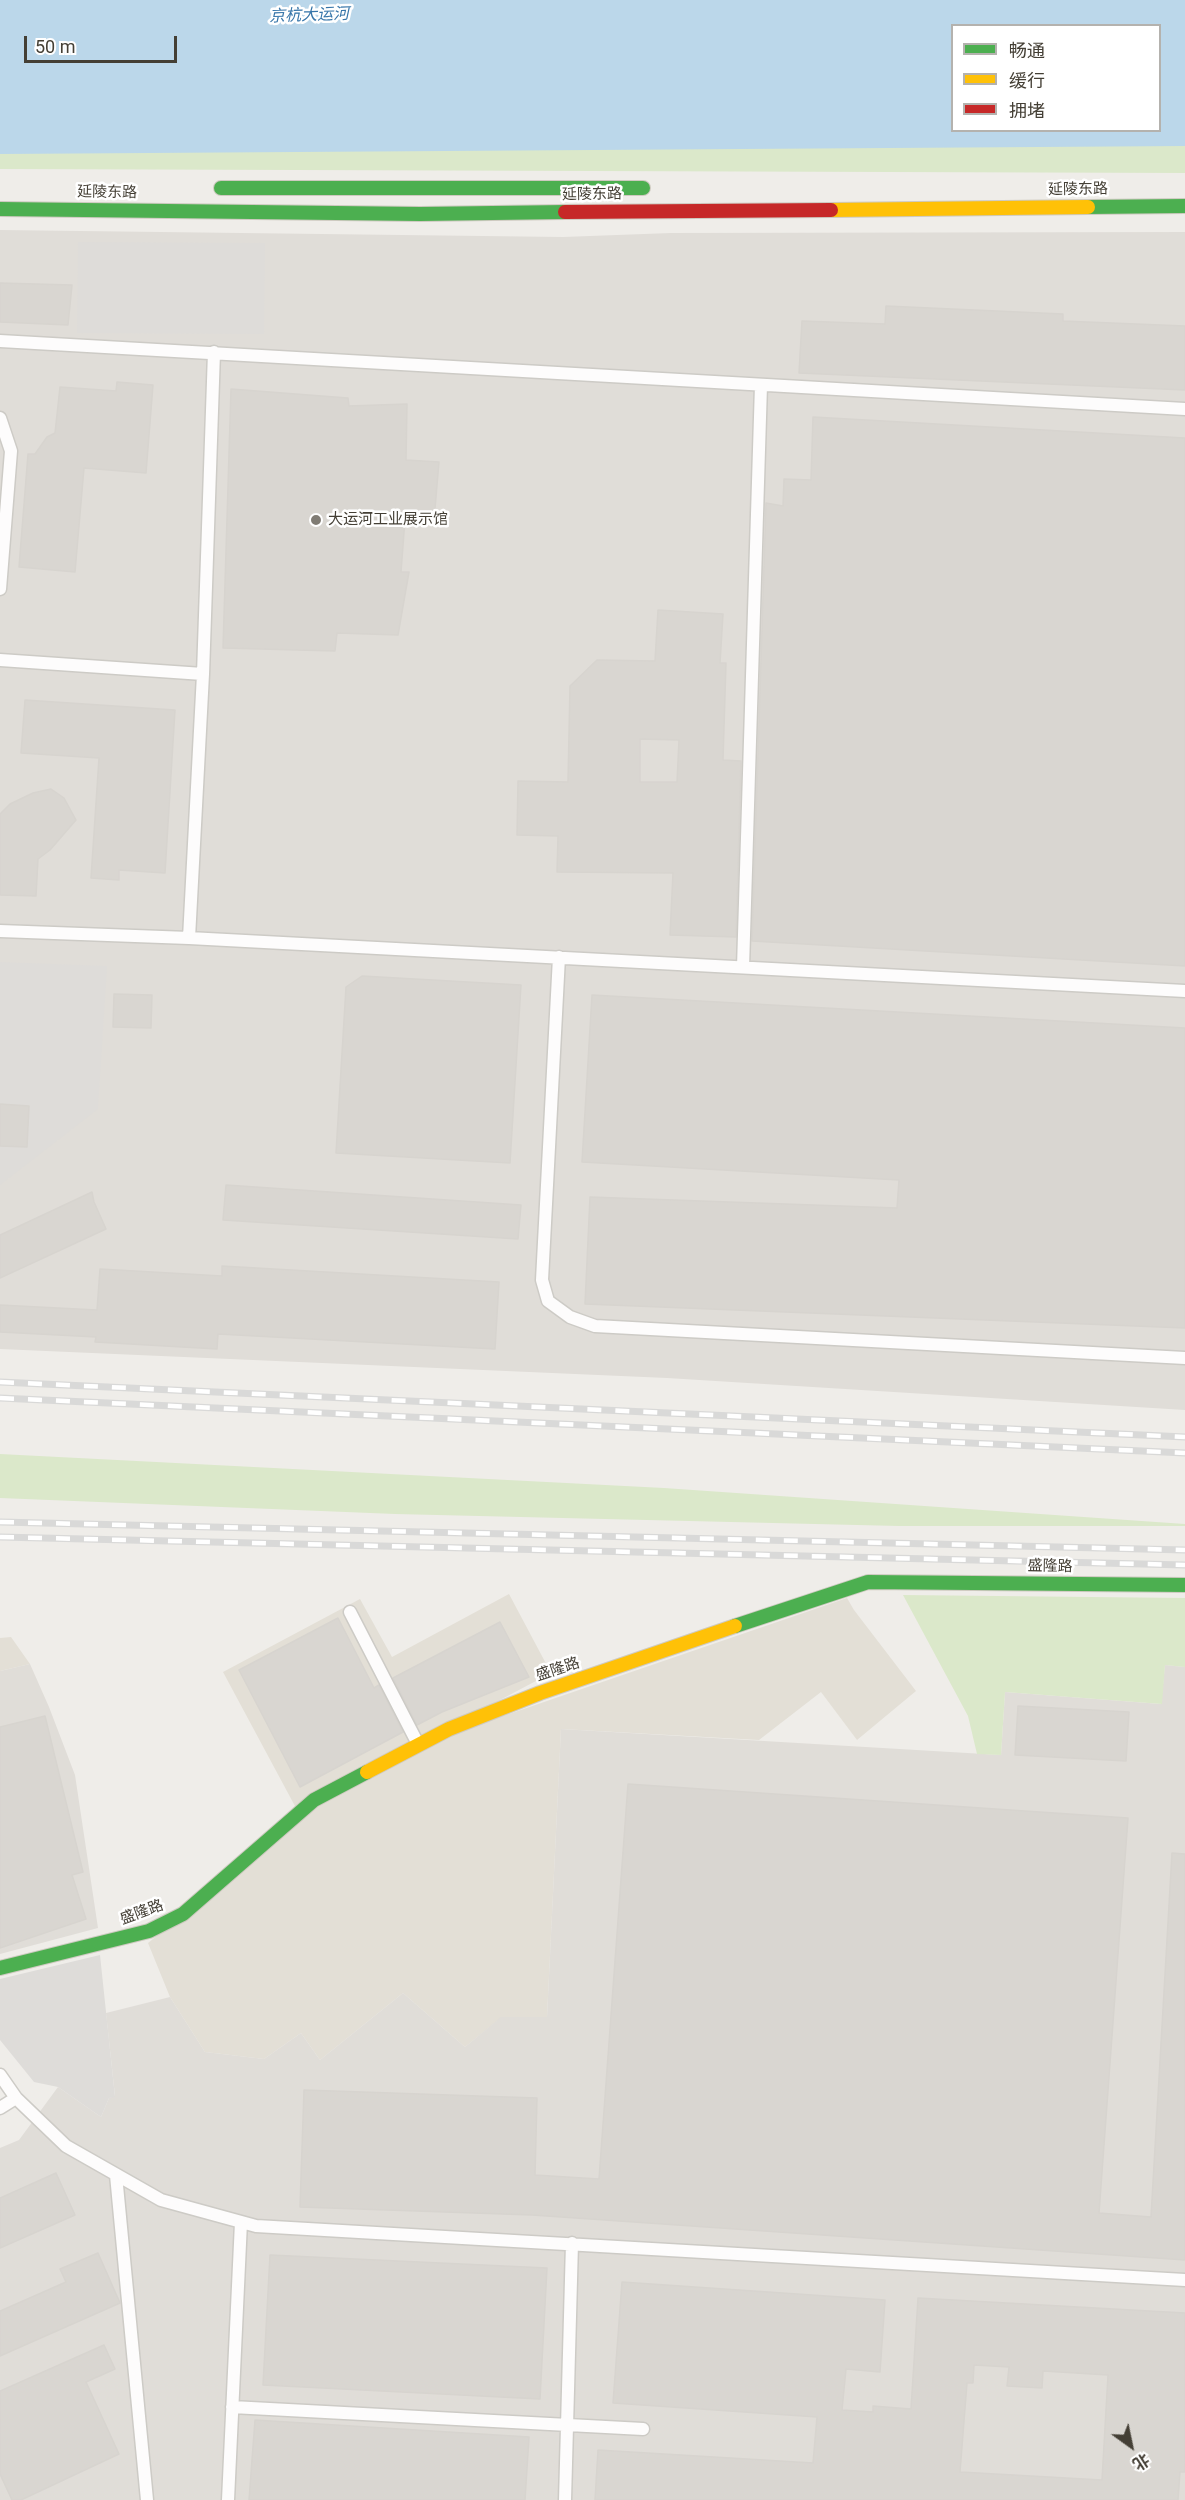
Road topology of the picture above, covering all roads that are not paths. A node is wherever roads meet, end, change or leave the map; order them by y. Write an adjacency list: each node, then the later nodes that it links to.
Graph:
1 (213, 188): 2 (main road, 延陵东路)
2 (652, 188)
3 (1185, 206): 4 (main road, 延陵东路)
4 (0, 209)
5 (0, 341): 6 (lane)
6 (214, 352): 7 (lane); 12 (lane)
7 (761, 385): 8 (lane); 16 (lane)
8 (1185, 409)
9 (0, 418): 10 (lane)
10 (0, 589)
11 (0, 660): 12 (lane)
12 (203, 674): 14 (lane)
13 (0, 931): 14 (lane)
14 (189, 938): 15 (lane)
15 (559, 957): 16 (lane); 18 (lane)
16 (743, 967): 17 (lane)
17 (1185, 991)
18 (1185, 1358)
19 (1185, 1585): 21 (main road, 盛隆路)
20 (350, 1612): 21 (lane)
21 (419, 1745): 22 (main road, 盛隆路)
22 (0, 1968)
23 (0, 2075): 24 (lane)
24 (16, 2098): 25 (lane); 26 (lane)
25 (0, 2108)
26 (116, 2175): 27 (lane); 33 (lane)
27 (241, 2222): 28 (lane); 30 (lane)
28 (572, 2243): 29 (lane); 31 (lane)
29 (1185, 2280)
30 (232, 2407): 31 (lane); 34 (lane)
31 (566, 2424): 32 (lane); 35 (lane)
32 (643, 2429)
33 (147, 2500)
34 (228, 2500)
35 (565, 2500)

